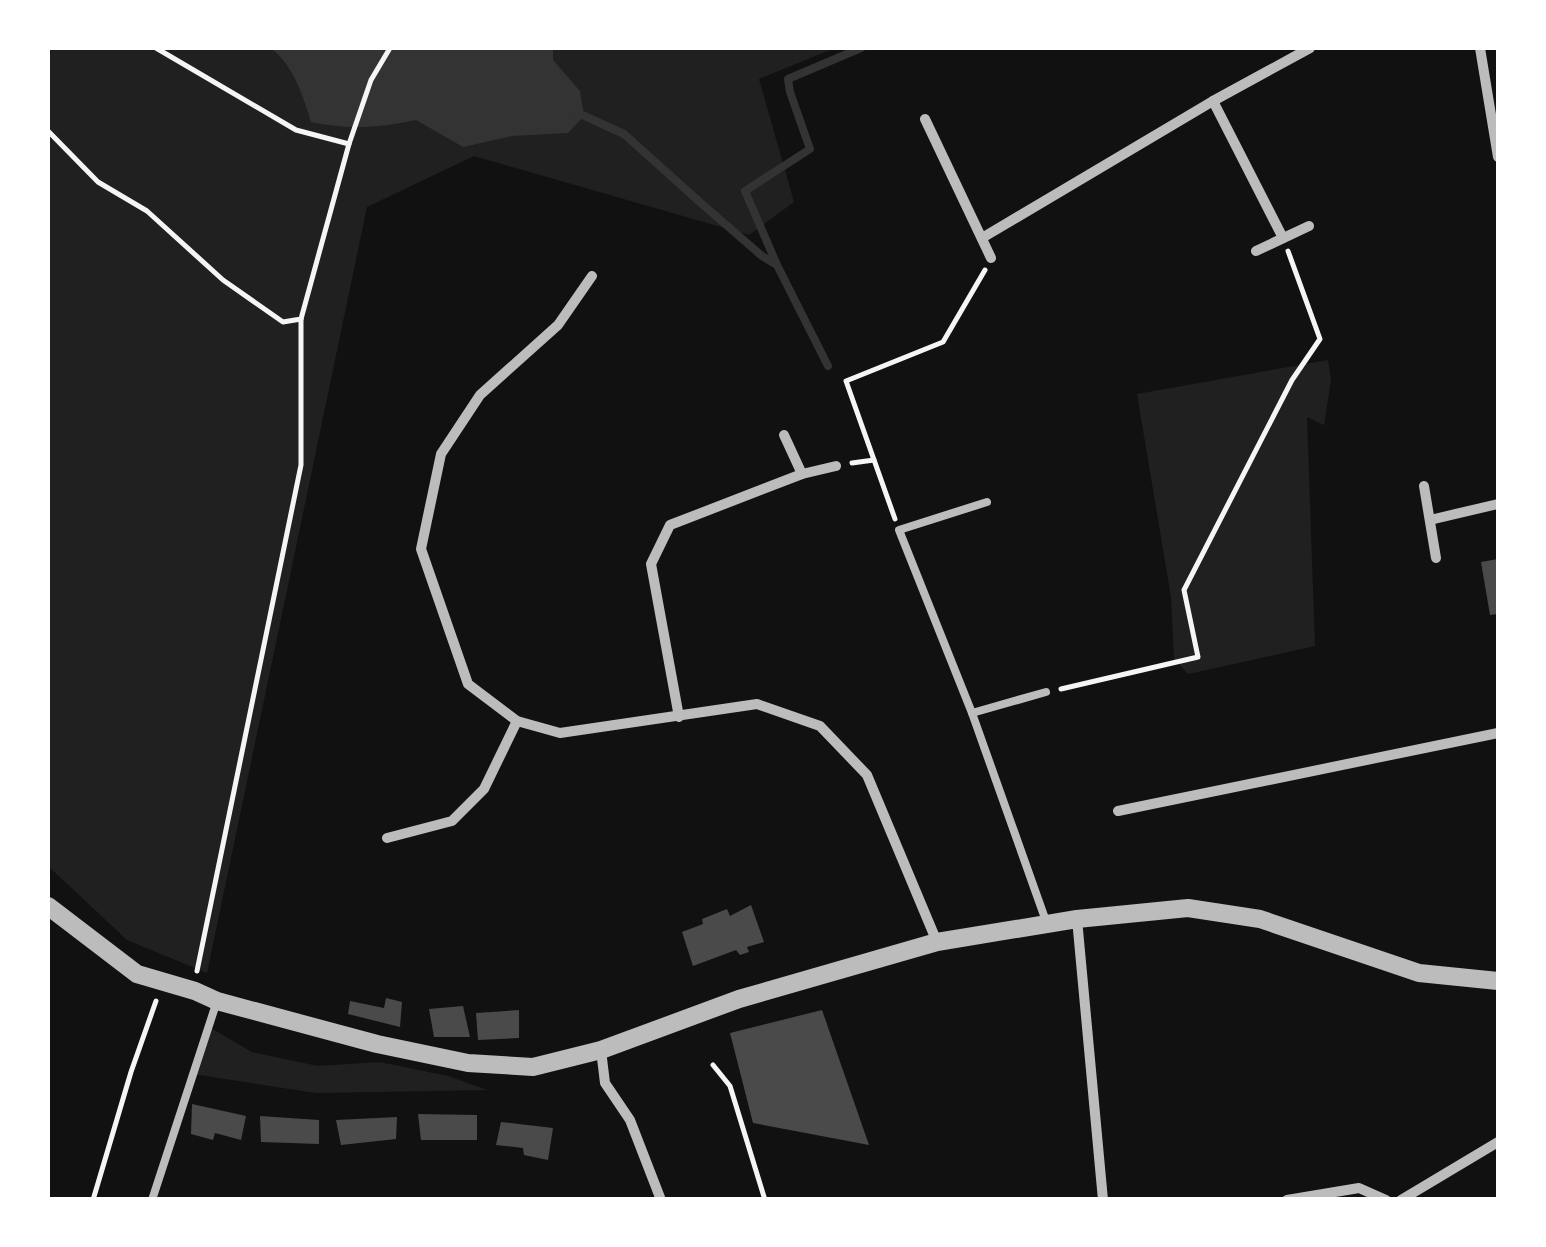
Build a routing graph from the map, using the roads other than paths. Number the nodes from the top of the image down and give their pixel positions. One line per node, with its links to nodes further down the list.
1 (1310, 48): 3 (street)
2 (1480, 48): 5 (street)
3 (1213, 101): 7 (street); 8 (street)
4 (925, 119): 7 (street)
5 (1498, 157)
6 (1309, 226): 8 (street)
7 (982, 238): 10 (street)
8 (1283, 238): 9 (street)
9 (1256, 252)
10 (992, 258)
11 (592, 276): 23 (street)
12 (784, 436): 14 (street)
13 (836, 466): 14 (street)
14 (802, 474): 22 (street)
15 (1424, 486): 18 (street)
16 (987, 502): 21 (lane)
17 (1498, 504): 18 (street)
18 (1430, 520): 19 (street)
19 (1436, 558)
20 (1046, 692): 21 (lane)
21 (972, 713): 29 (lane)
22 (679, 717): 23 (street); 30 (street)
23 (516, 722): 26 (street)
24 (1498, 733): 25 (street)
25 (1118, 810)
26 (387, 838)
27 (48, 906): 32 (street)
28 (1077, 920): 29 (street); 31 (street); 37 (street)
29 (1047, 924): 30 (street)
30 (937, 942): 33 (street)
31 (1498, 981)
32 (217, 1001): 33 (street); 35 (lane)
33 (600, 1050): 36 (street)
34 (1498, 1142): 40 (street)
35 (152, 1200)
36 (661, 1200)
37 (1104, 1200)
38 (1287, 1200): 39 (street)
39 (1386, 1200)
40 (1401, 1200)

